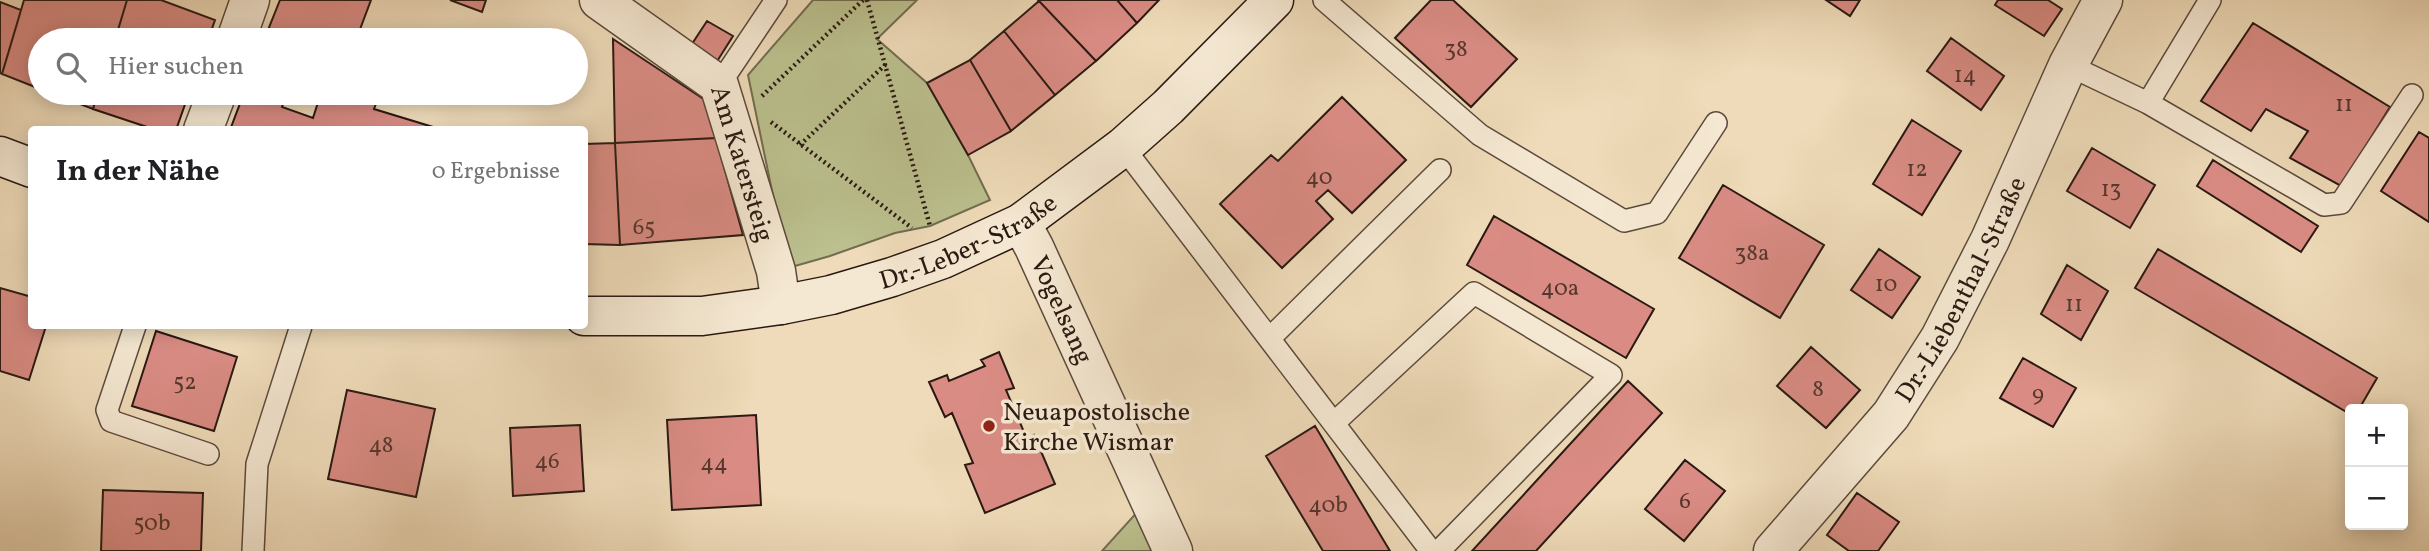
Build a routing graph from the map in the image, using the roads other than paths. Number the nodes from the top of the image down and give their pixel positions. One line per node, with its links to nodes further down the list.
1 (599, 0): 8 (street, Am Katersteig)
2 (775, 0): 8 (lane)
3 (1274, 0): 14 (street, Dr.-Leber-Straße)
4 (1324, 0): 12 (lane)
5 (2103, 0): 7 (street, Dr.-Liebenthal-Straße)
6 (2210, 0): 10 (lane)
7 (2068, 65): 10 (lane); 30 (street, Dr.-Liebenthal-Straße)
8 (719, 85): 19 (street, Am Katersteig)
9 (2412, 95): 10 (lane)
10 (2148, 103)
11 (213, 105): 13 (street)
12 (1716, 123)
13 (205, 126)
14 (1123, 147): 18 (street, Dr.-Leber-Straße); 23 (lane)
15 (0, 156): 16 (street)
16 (28, 166)
17 (1440, 170): 23 (lane)
18 (1021, 223): 19 (street, Dr.-Leber-Straße); 27 (street, Vogelsang)
19 (781, 305): 20 (street, Dr.-Leber-Straße)
20 (588, 316)
21 (134, 329): 25 (lane)
22 (300, 329): 26 (lane)
23 (1270, 338): 24 (lane)
24 (1334, 423): 28 (lane); 29 (lane)
25 (208, 454)
26 (253, 551)
27 (1173, 551)
28 (1431, 551)
29 (1439, 551)
30 (1773, 551)

